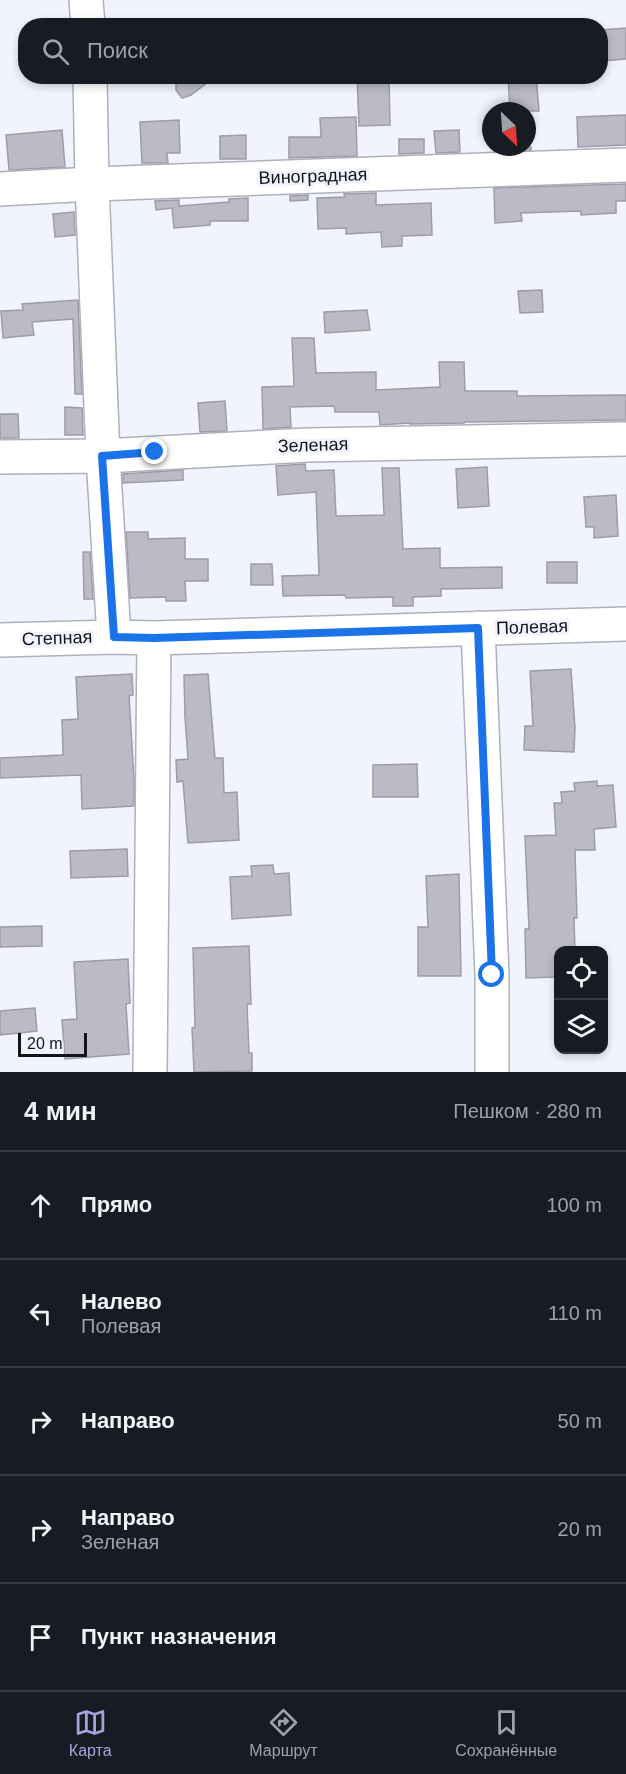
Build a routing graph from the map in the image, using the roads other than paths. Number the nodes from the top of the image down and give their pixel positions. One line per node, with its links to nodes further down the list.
1 (86, 0): 2 (street)
2 (87, 18)
3 (90, 84): 5 (street)
4 (626, 165): 5 (street, Виноградная)
5 (92, 184): 6 (street, Виноградная); 8 (street)
6 (0, 189)
7 (626, 439): 8 (street, Зеленая)
8 (102, 456): 9 (street, Зеленая); 12 (street)
9 (0, 458)
10 (626, 624): 11 (street, Полевая)
11 (478, 628): 13 (street, Полевая); 16 (street)
12 (114, 637): 13 (street, Полевая); 14 (street, Степная)
13 (154, 638): 15 (street)
14 (0, 640)
15 (150, 1072)
16 (492, 1072)

